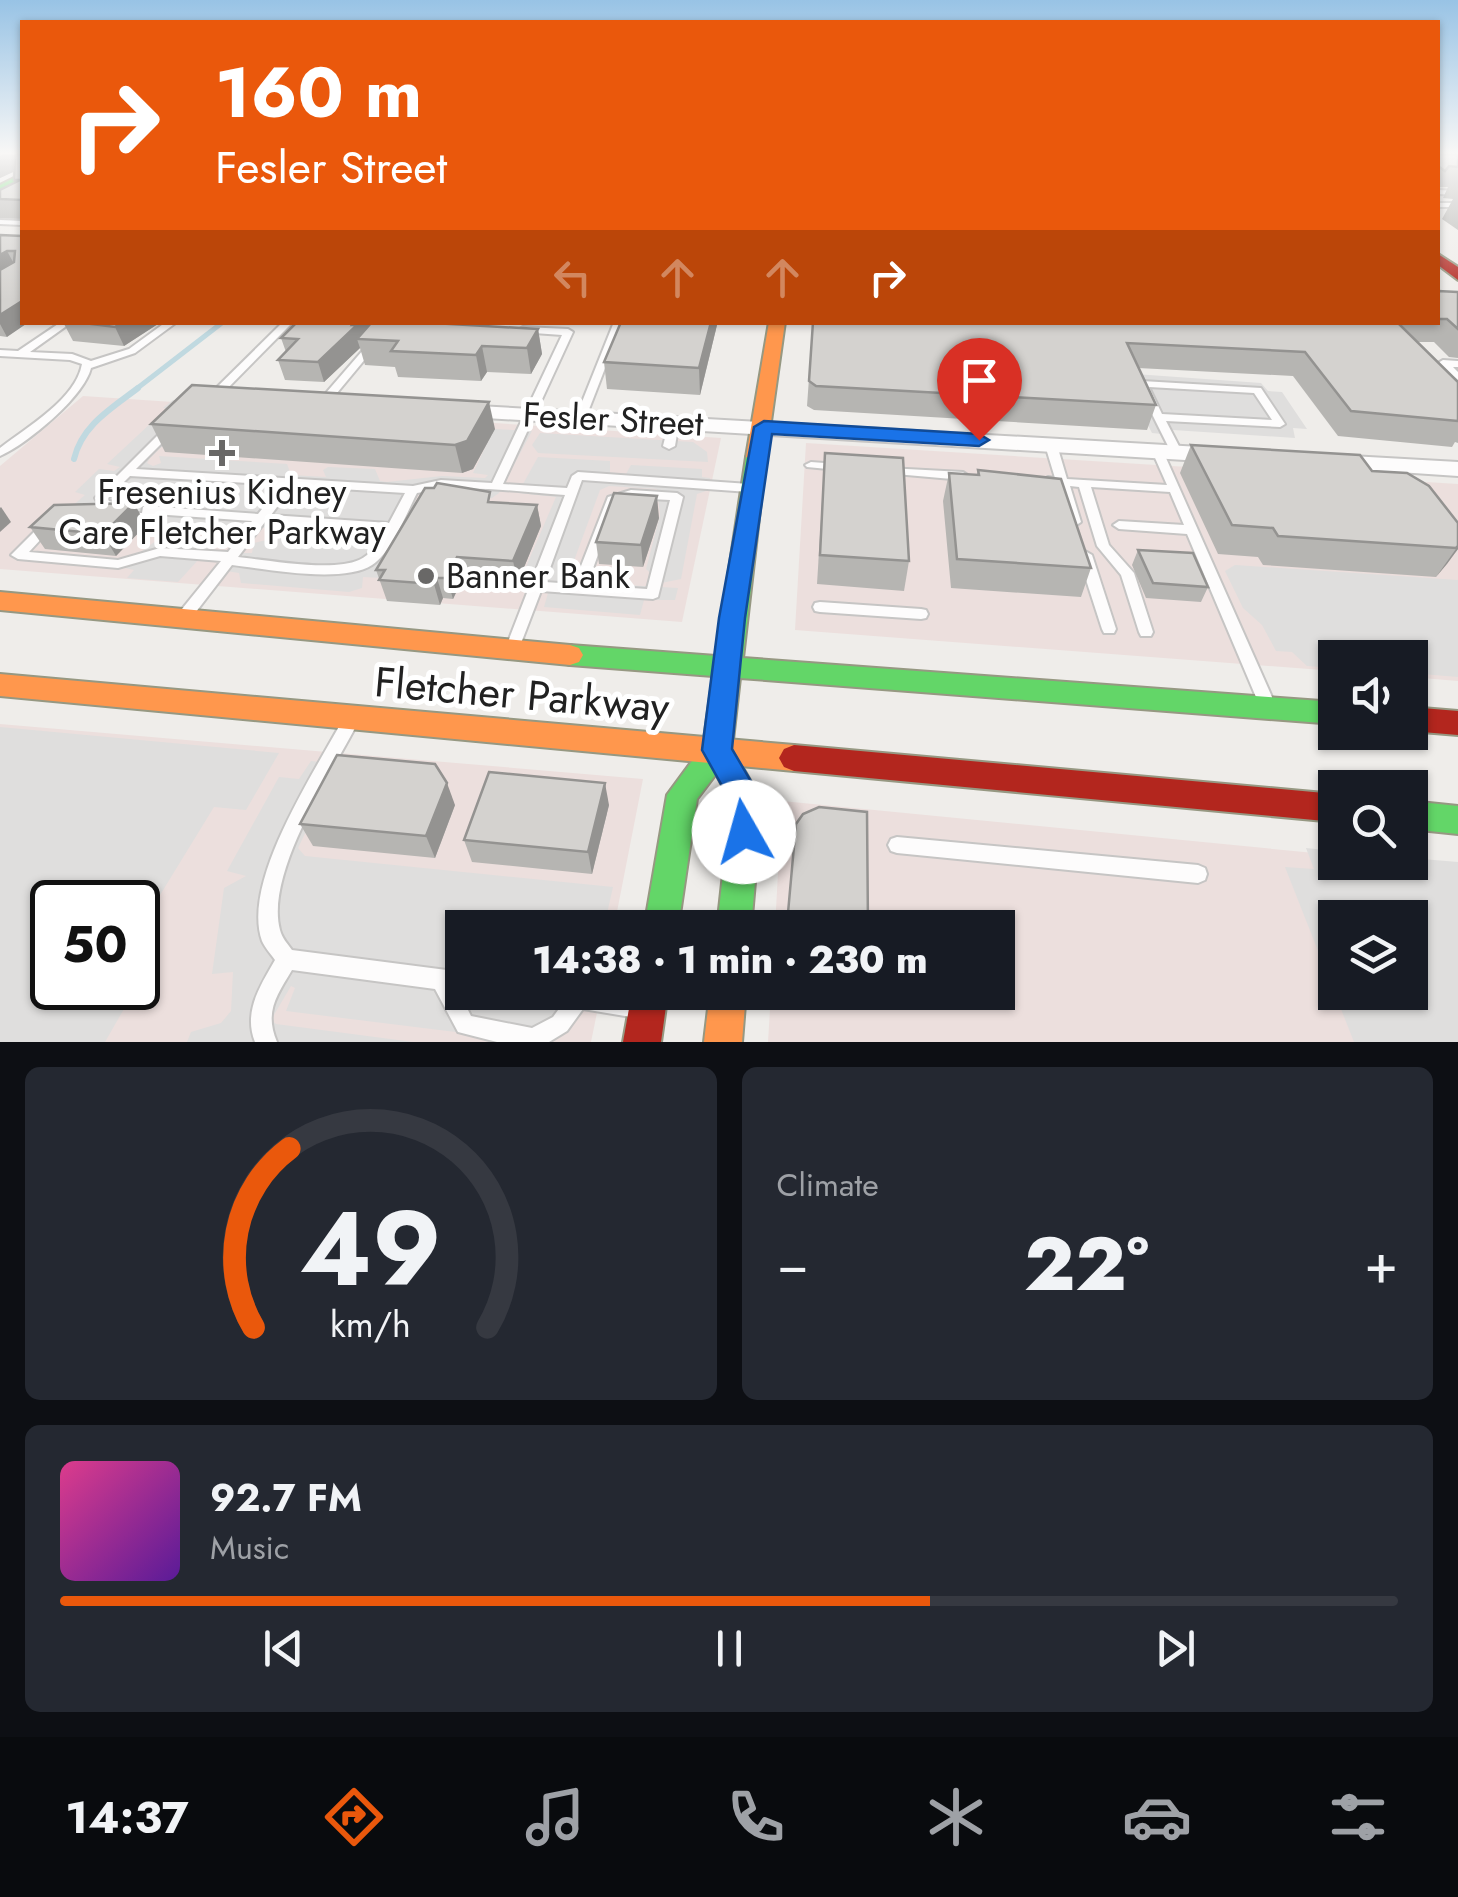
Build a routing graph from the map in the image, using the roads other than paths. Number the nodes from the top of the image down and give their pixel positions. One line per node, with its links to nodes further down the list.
1 (64, 325): 9 (lane)
2 (169, 325): 11 (lane)
3 (286, 325): 14 (lane)
4 (618, 325): 20 (lane)
5 (777, 325): 24 (main road)
6 (509, 329): 19 (lane)
7 (380, 336): 16 (lane)
8 (0, 353): 9 (lane)
9 (20, 354): 11 (lane)
10 (1458, 364): 12 (lane)
11 (88, 366): 28 (lane)
12 (1458, 378)
13 (187, 396): 14 (street)
14 (213, 397): 15 (street)
15 (250, 399)
16 (314, 402): 17 (street)
17 (361, 405)
18 (438, 409): 19 (street, Fesler Street)
19 (533, 414): 20 (street, Fesler Street); 41 (lane)
20 (581, 417): 23 (street, Fesler Street)
21 (1158, 417): 21 (lane); 27 (lane)
22 (178, 422): 35 (lane)
23 (674, 422): 24 (street, Fesler Street); 26 (lane)
24 (764, 427): 25 (street, Fesler Street); 42 (main road)
25 (1052, 445): 27 (street, Fesler Street); 39 (lane)
26 (668, 446)
27 (1167, 452): 29 (street, Fesler Street); 44 (lane)
28 (0, 453)
29 (1249, 456)
30 (1304, 460): 34 (street)
31 (811, 466): 32 (lane)
32 (851, 468)
33 (870, 469): 36 (lane)
34 (1458, 469)
35 (127, 472): 38 (lane); 46 (lane)
36 (986, 477)
37 (1025, 480): 39 (lane)
38 (290, 482): 43 (lane); 49 (lane)
39 (1063, 482): 40 (lane); 60 (lane)
40 (1084, 484): 44 (lane); 61 (lane)
41 (496, 486): 43 (lane); 45 (lane)
42 (754, 489): 45 (lane); 63 (main road)
43 (413, 490): 51 (lane)
44 (1175, 490): 52 (lane)
45 (572, 492): 54 (lane)
46 (151, 510): 48 (lane); 49 (lane)
47 (68, 515): 53 (lane)
48 (91, 515)
49 (262, 518): 51 (lane); 53 (lane)
50 (1119, 525): 52 (lane)
51 (391, 527): 53 (lane)
52 (1192, 530): 65 (lane)
53 (230, 559): 59 (lane)
54 (537, 586): 55 (lane); 62 (lane)
55 (579, 589): 55 (lane)
56 (0, 601): 59 (main road, Fletcher Parkway)
57 (820, 606): 58 (lane)
58 (921, 614)
59 (182, 619): 62 (main road, Fletcher Parkway)
60 (1109, 629)
61 (1146, 632)
62 (512, 650): 63 (main road, Fletcher Parkway)
63 (726, 666): 65 (main road, Fletcher Parkway); 70 (main road)
64 (0, 685): 67 (main road, Fletcher Parkway)
65 (1268, 708): 66 (main road, Fletcher Parkway)
66 (1318, 712)
67 (354, 715): 70 (main road, Fletcher Parkway); 78 (lane)
68 (1428, 720): 69 (main road)
69 (1458, 723)
70 (717, 750): 71 (main road, Fletcher Parkway); 76 (main road); 77 (main road)
71 (1318, 806)
72 (1428, 817): 73 (main road)
73 (1458, 820)
74 (897, 845): 75 (lane)
75 (1198, 874)
76 (663, 910)
77 (736, 910)
78 (286, 959): 79 (lane); 84 (lane)
79 (445, 979)
80 (461, 1010): 81 (lane)
81 (570, 1010)
82 (647, 1010): 85 (main road)
83 (726, 1010): 86 (main road)
84 (266, 1042)
85 (642, 1042)
86 (723, 1042)

